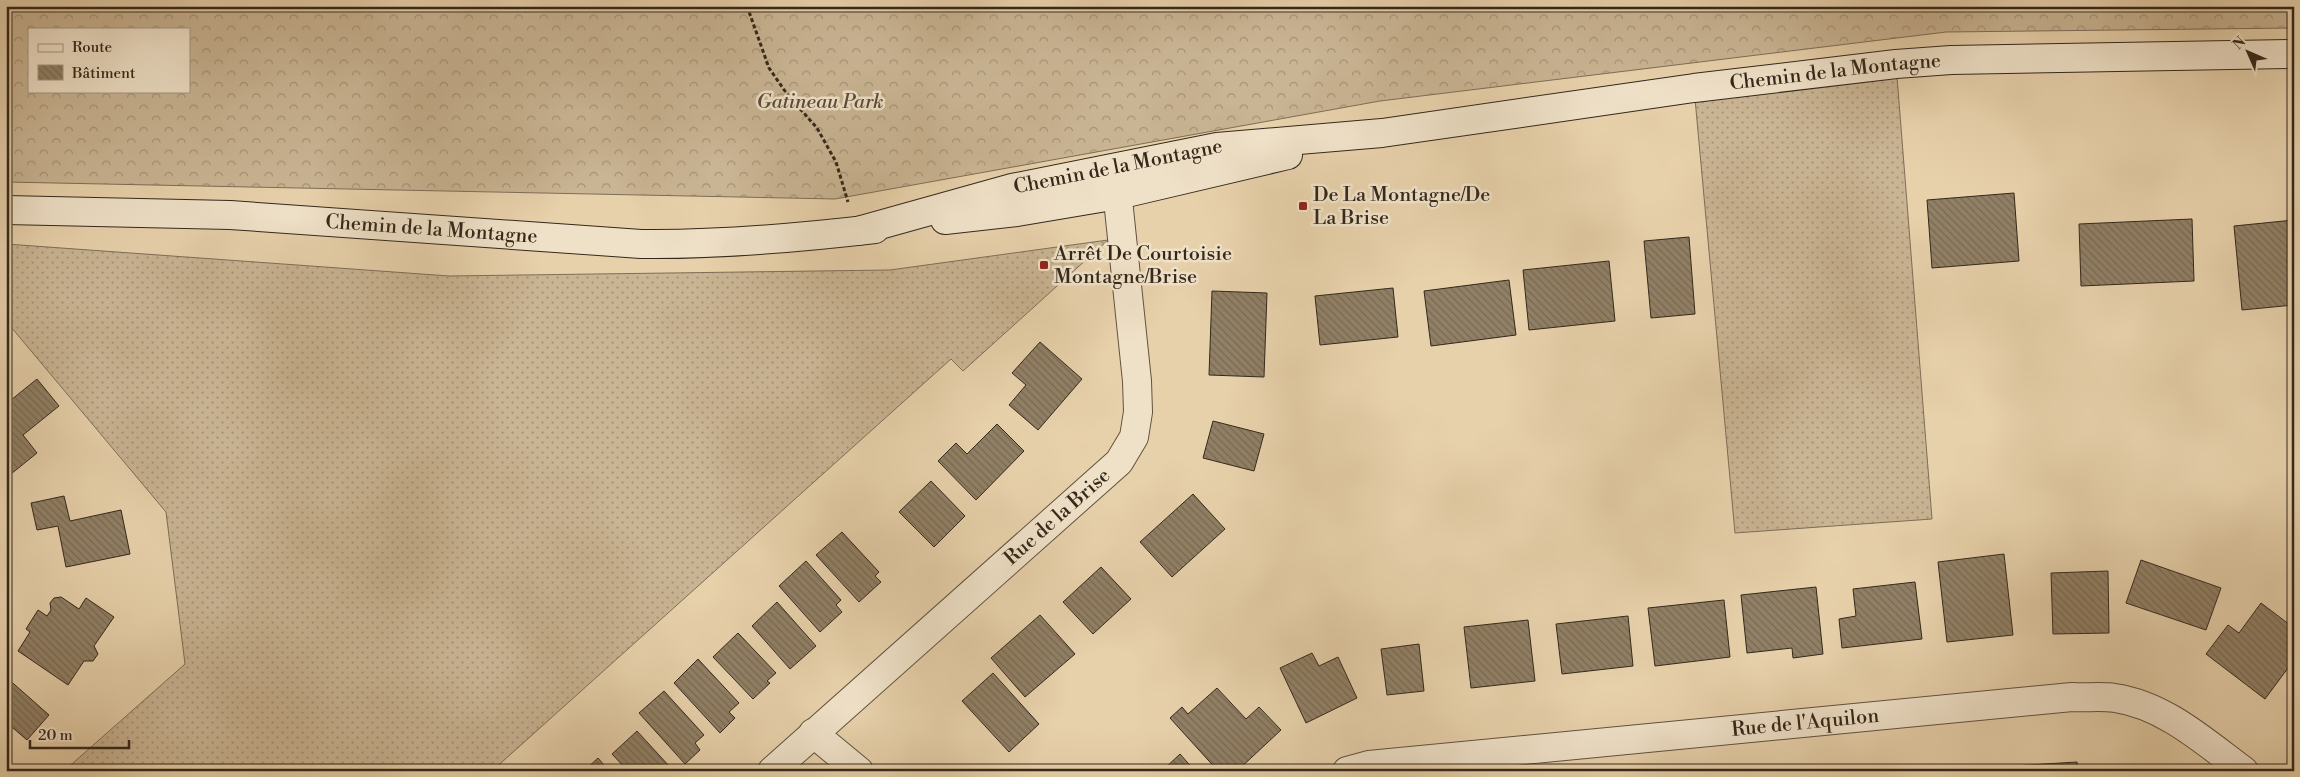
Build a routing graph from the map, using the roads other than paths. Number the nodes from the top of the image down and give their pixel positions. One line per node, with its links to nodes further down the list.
1 (2294, 54): 2 (street, Chemin de la Montagne)
2 (1382, 133): 3 (street, Chemin de la Montagne); 4 (street, Chemin de la Montagne)
3 (1114, 168): 4 (street, Rue de la Brise); 6 (street, Chemin de la Montagne)
4 (1118, 194): 6 (street, Chemin de la Montagne); 7 (street, Rue de la Brise)
5 (6, 210): 6 (street, Chemin de la Montagne)
6 (858, 231)
7 (813, 733): 8 (street, Rue de la Brise); 9 (street)
8 (772, 771)
9 (859, 771)
10 (1347, 771): 11 (street, Rue de l'Aquilon)
11 (2244, 771)

